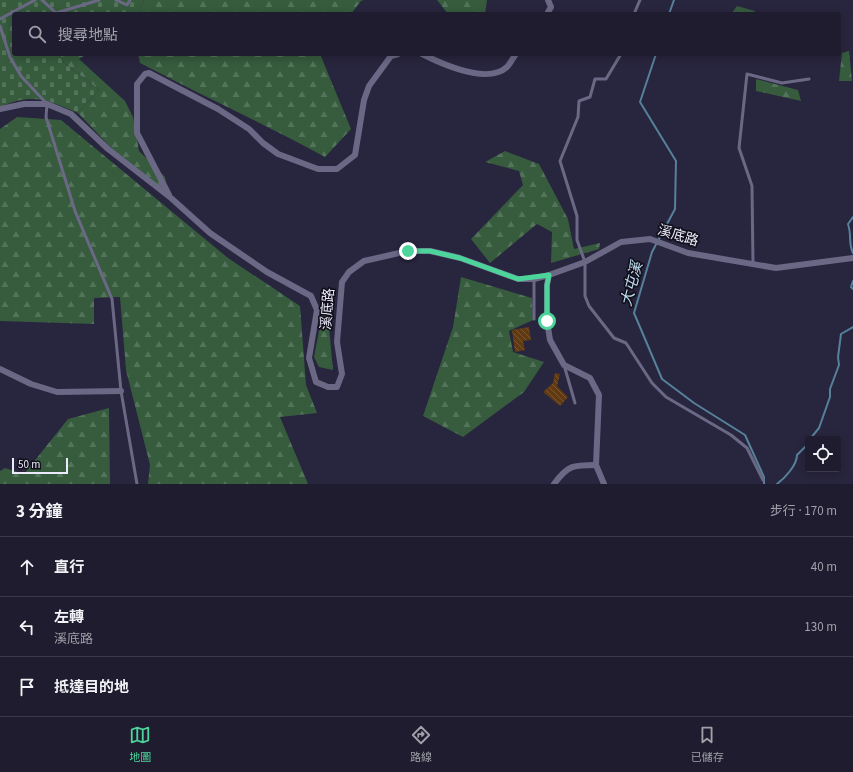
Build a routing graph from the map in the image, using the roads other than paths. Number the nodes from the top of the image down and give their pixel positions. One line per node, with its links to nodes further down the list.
1 (35, 0): 8 (lane)
2 (42, 0): 9 (lane)
3 (99, 0): 10 (lane)
4 (116, 0): 5 (lane)
5 (130, 0)
6 (548, 0): 11 (street)
7 (640, 0): 12 (lane)
8 (14, 12)
9 (55, 12)
10 (59, 12)
11 (548, 12)
12 (635, 12)
13 (12, 13): 14 (lane)
14 (0, 20)
15 (0, 26): 21 (lane)
16 (391, 56): 23 (street)
17 (427, 56): 18 (street)
18 (515, 56)
19 (620, 56): 25 (lane)
20 (809, 79): 26 (lane)
21 (47, 104): 22 (street, 溪底路); 23 (street, 溪底路); 32 (lane)
22 (0, 109)
23 (171, 198): 28 (street, 溪底路)
24 (852, 258): 26 (street, 溪底路)
25 (585, 262): 26 (street, 溪底路); 27 (street, 溪底路); 35 (lane)
26 (753, 264)
27 (549, 275): 28 (street, 溪底路); 30 (street)
28 (534, 279): 29 (lane)
29 (534, 319)
30 (564, 365): 33 (lane); 34 (street)
31 (0, 369): 32 (street)
32 (121, 391): 36 (lane)
33 (575, 403)
34 (596, 465): 37 (street); 38 (street)
35 (763, 480)
36 (138, 484)
37 (554, 484)
38 (604, 484)

